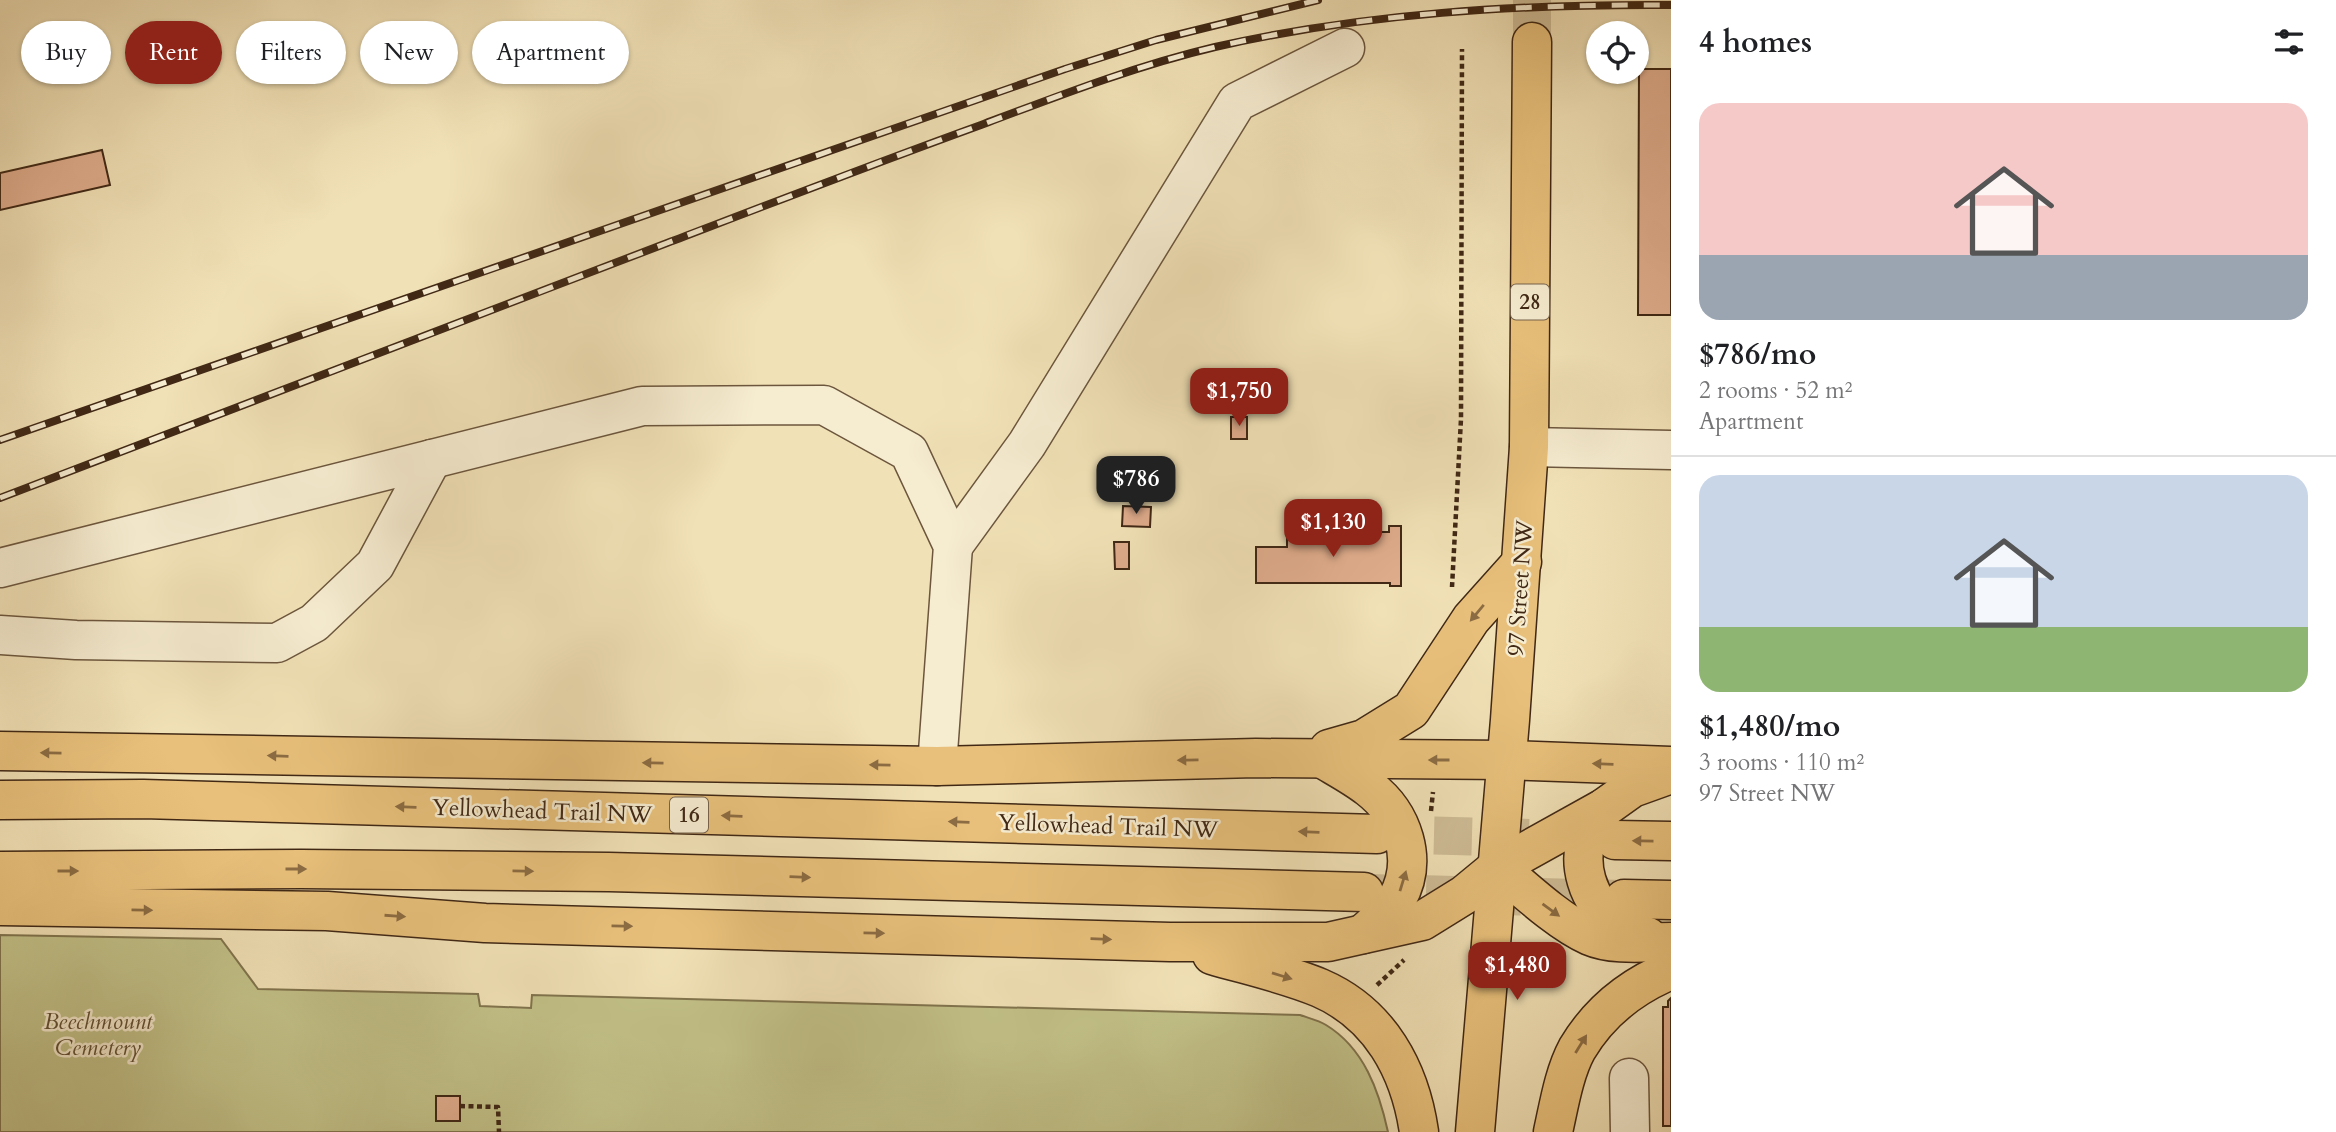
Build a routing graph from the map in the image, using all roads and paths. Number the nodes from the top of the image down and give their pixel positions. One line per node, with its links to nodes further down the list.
1 (1532, 42): 4 (main road, 97 Street NW / 28)
2 (1345, 48): 7 (street)
3 (1462, 49): 10 (path)
4 (1529, 447): 5 (street); 8 (main road, 97 Street NW / 28)
5 (1671, 450)
6 (432, 459): 7 (street); 9 (street); 11 (street)
7 (953, 546): 16 (street)
8 (1522, 562): 13 (main road, one-way to 13); 15 (main road, 97 Street NW)
9 (0, 568)
10 (1450, 598)
11 (0, 635)
12 (0, 751): 16 (main road, one-way to 12)
13 (1256, 758): 14 (main road); 16 (main road, one-way to 16)
14 (1322, 758): 15 (main road, one-way to 14); 29 (main road, one-way to 14)
15 (1507, 760): 17 (main road, one-way to 15); 23 (main road, 97 Street NW)
16 (937, 766)
17 (1671, 766)
18 (1671, 774): 20 (main road)
19 (0, 800): 21 (main road, Yellowhead Trail NW / 16, one-way to 19)
20 (1609, 824): 22 (main road, one-way to 20); 23 (main road); 31 (main road)
21 (1377, 834)
22 (1671, 841)
23 (1498, 867): 29 (main road); 31 (main road, one-way to 31); 39 (main road, 97 Street NW)
24 (0, 871): 25 (main road, one-way to 25)
25 (1364, 892)
26 (1624, 899): 27 (main road)
27 (1671, 900)
28 (0, 906): 30 (main road, one-way to 30)
29 (1363, 934): 30 (main road)
30 (1170, 942): 38 (main road, one-way to 38)
31 (1667, 951): 35 (main road, one-way to 31)
32 (1410, 954): 33 (path)
33 (1373, 988)
34 (1629, 1078): 42 (street)
35 (1565, 1081): 40 (main road); 41 (main road)
36 (460, 1106): 37 (path)
37 (499, 1132)
38 (1419, 1132)
39 (1475, 1132)
40 (1553, 1132)
41 (1576, 1132)
42 (1630, 1132)

